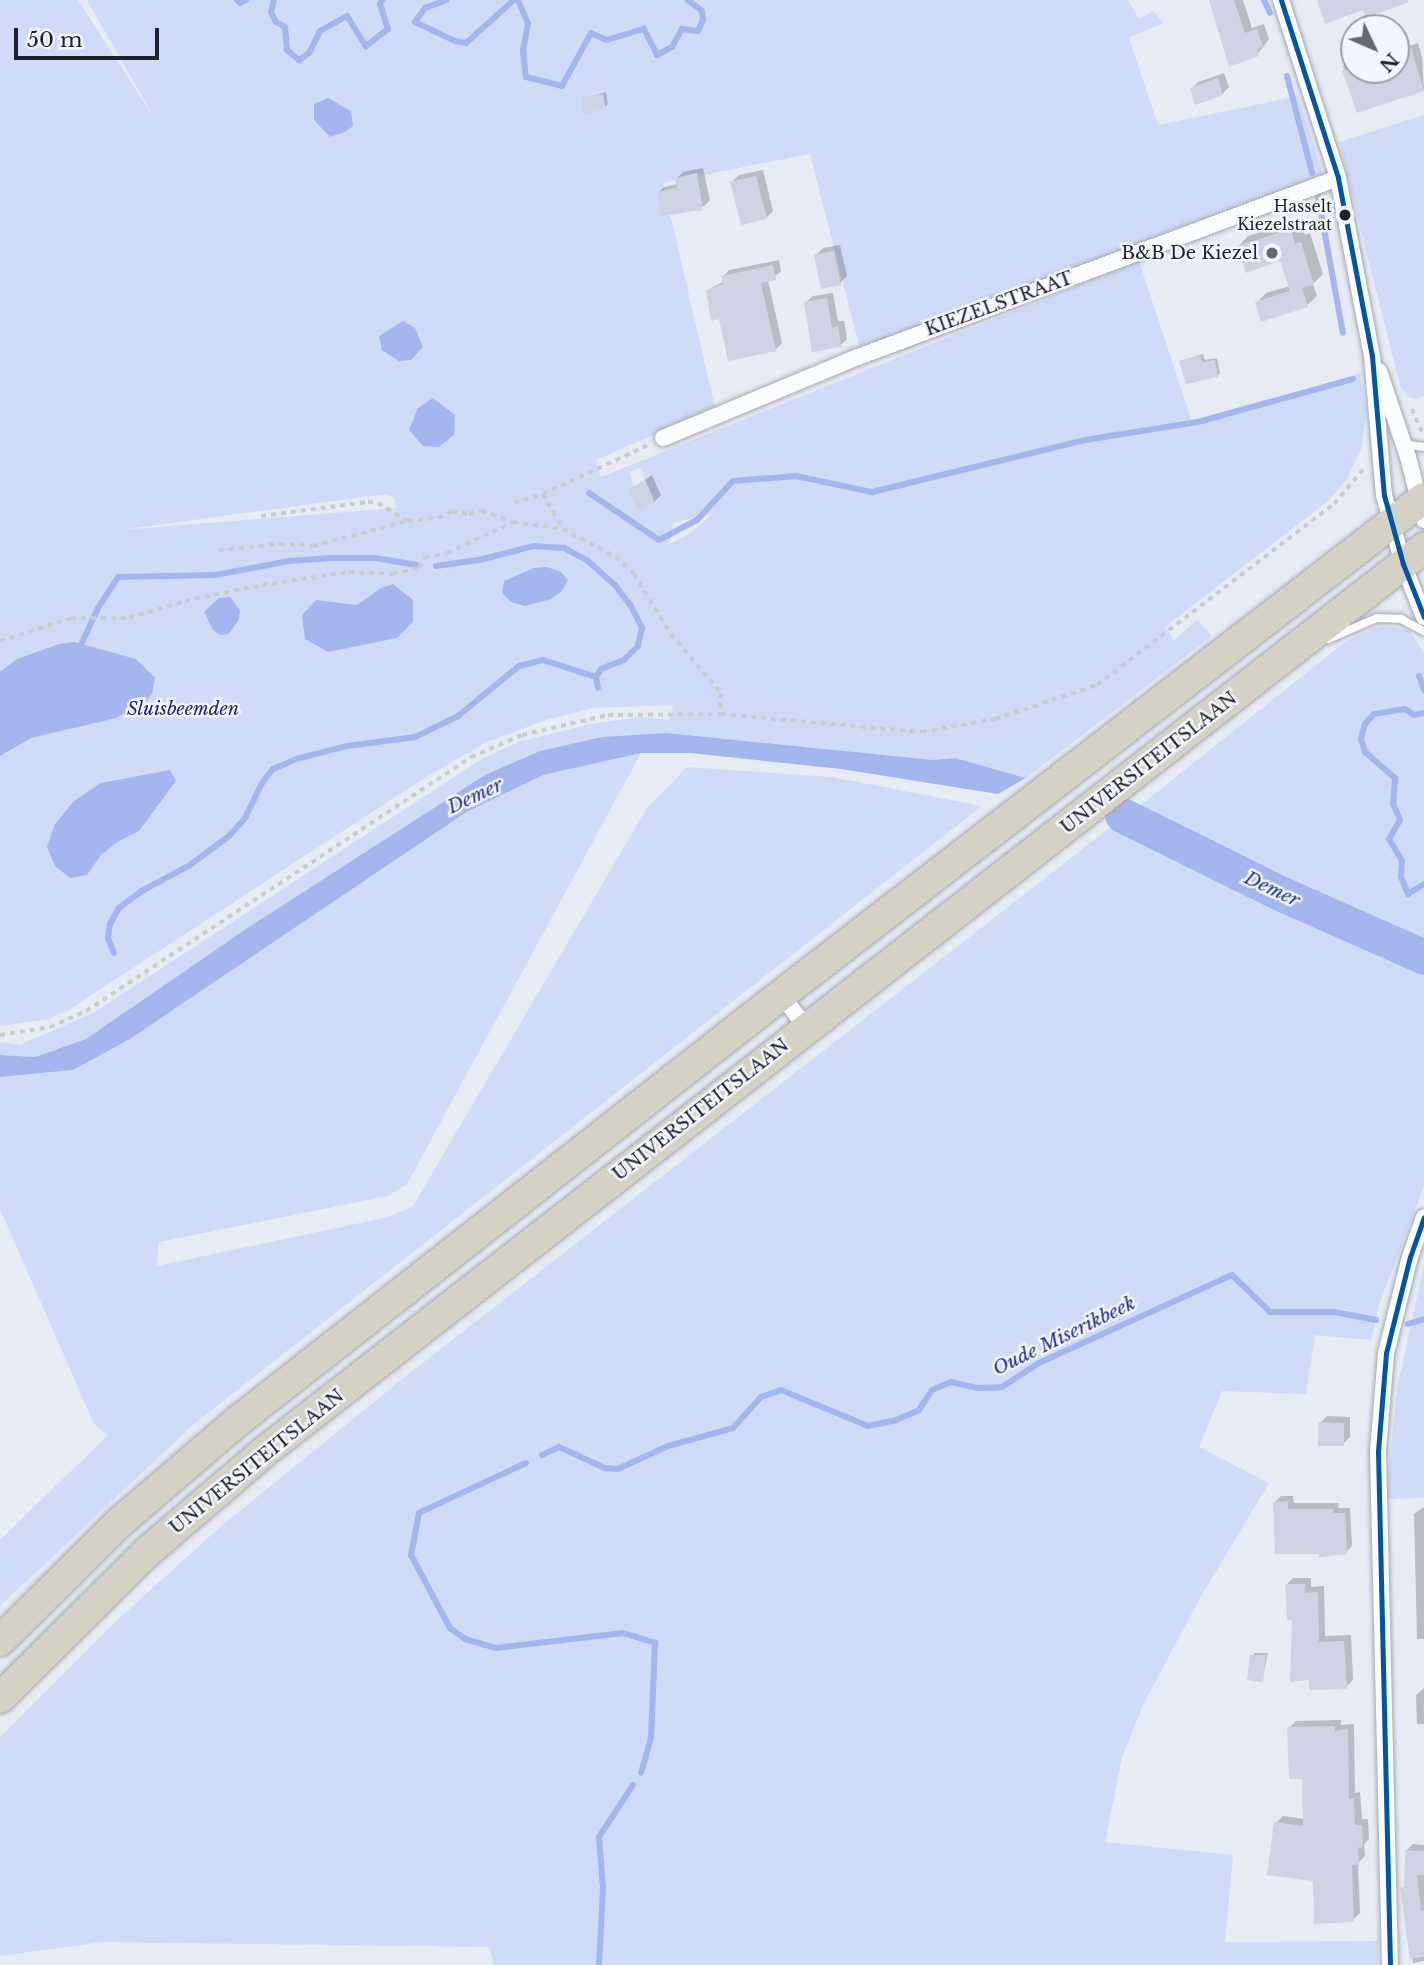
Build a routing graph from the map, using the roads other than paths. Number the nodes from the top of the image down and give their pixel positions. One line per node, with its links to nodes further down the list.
1 (1281, 0): 2 (street)
2 (1338, 178): 3 (street); 4 (street, KIEZELSTRAAT)
3 (1373, 356): 5 (street); 8 (street)
4 (663, 438)
5 (1403, 443): 6 (lane); 7 (street)
6 (1424, 447)
7 (1422, 507): 8 (highway)
8 (1390, 523): 9 (street); 15 (highway)
9 (1413, 556): 10 (street); 14 (highway, UNIVERSITEITSLAAN)
10 (1424, 617)
11 (1424, 631): 12 (lane)
12 (1324, 641)
13 (1312, 648): 14 (lane)
14 (1275, 666): 16 (highway, UNIVERSITEITSLAAN)
15 (780, 995): 16 (street); 18 (highway)
16 (807, 1028): 19 (highway, UNIVERSITEITSLAAN)
17 (1424, 1217): 20 (street)
18 (0, 1641)
19 (0, 1698)
20 (1390, 1965)

